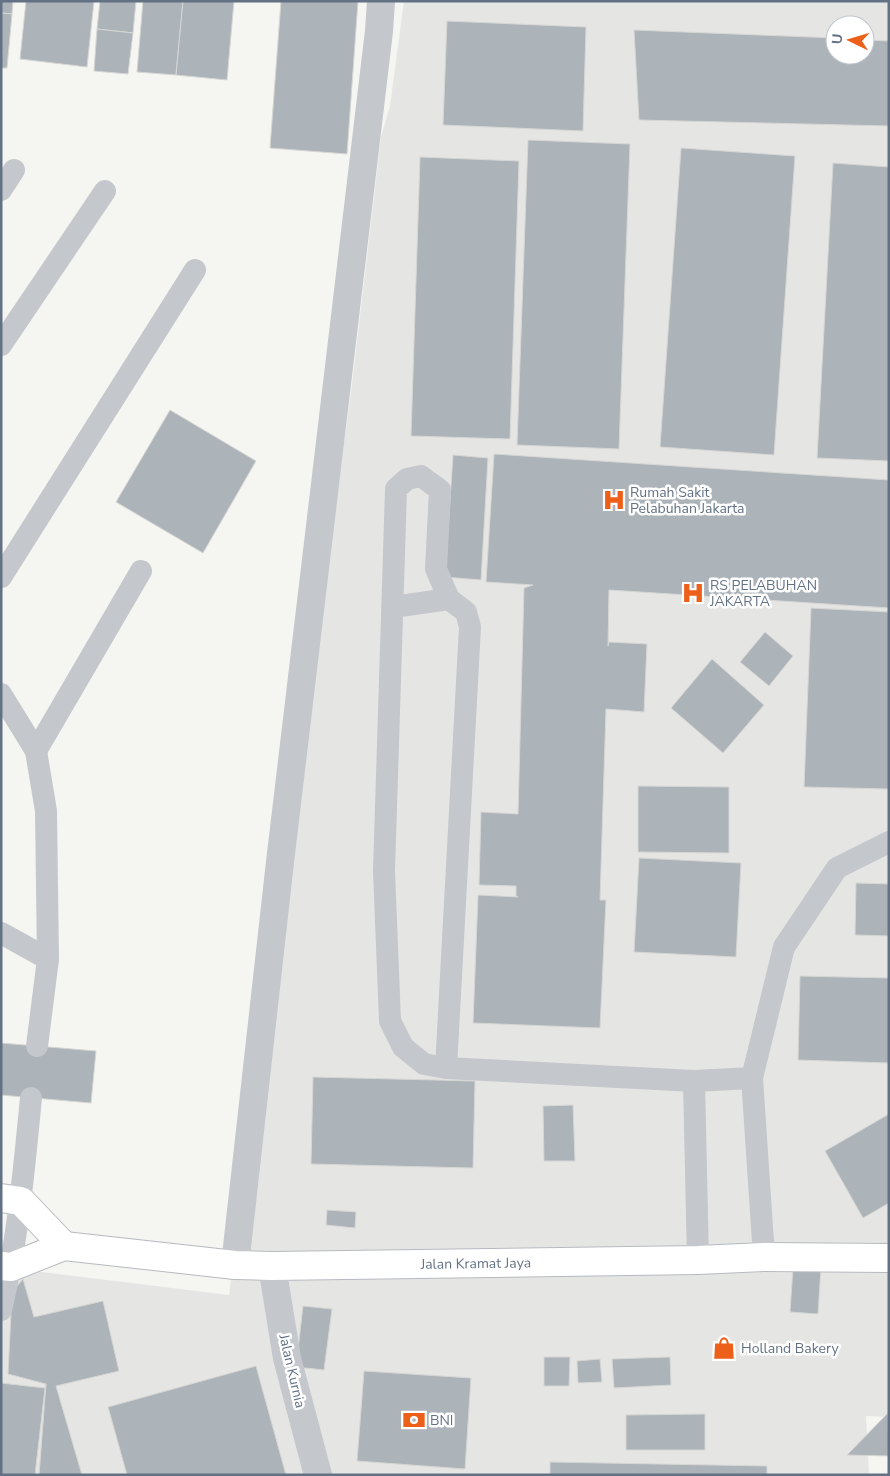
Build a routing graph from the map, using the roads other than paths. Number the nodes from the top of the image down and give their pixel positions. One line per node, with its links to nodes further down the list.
1 (381, 1): 26 (street)
2 (14, 170): 3 (lane)
3 (1, 190)
4 (105, 191): 6 (lane)
5 (195, 270): 8 (lane)
6 (1, 345)
7 (141, 571): 12 (lane)
8 (1, 577)
9 (449, 599): 10 (lane); 10 (lane); 17 (lane)
10 (393, 607): 17 (lane)
11 (1, 694): 12 (lane)
12 (36, 751): 15 (lane)
13 (889, 842): 18 (lane)
14 (1, 933): 15 (lane)
15 (48, 959): 16 (lane)
16 (37, 1046)
17 (446, 1068): 19 (lane)
18 (752, 1078): 19 (lane); 23 (lane)
19 (694, 1081): 25 (lane)
20 (31, 1098): 21 (lane)
21 (11, 1200): 22 (street); 28 (lane)
22 (64, 1246): 26 (street, Jalan Kramat Jaya); 28 (street, Jalan Kramat Jaya)
23 (764, 1258): 24 (street, Jalan Kramat Jaya); 25 (street, Jalan Kramat Jaya)
24 (889, 1258)
25 (698, 1260): 27 (street, Jalan Kramat Jaya)
26 (235, 1265): 27 (street, Jalan Kramat Jaya)
27 (272, 1266): 30 (street, Jalan Kurnia)
28 (6, 1267): 29 (lane)
29 (1, 1310)
30 (318, 1475)

